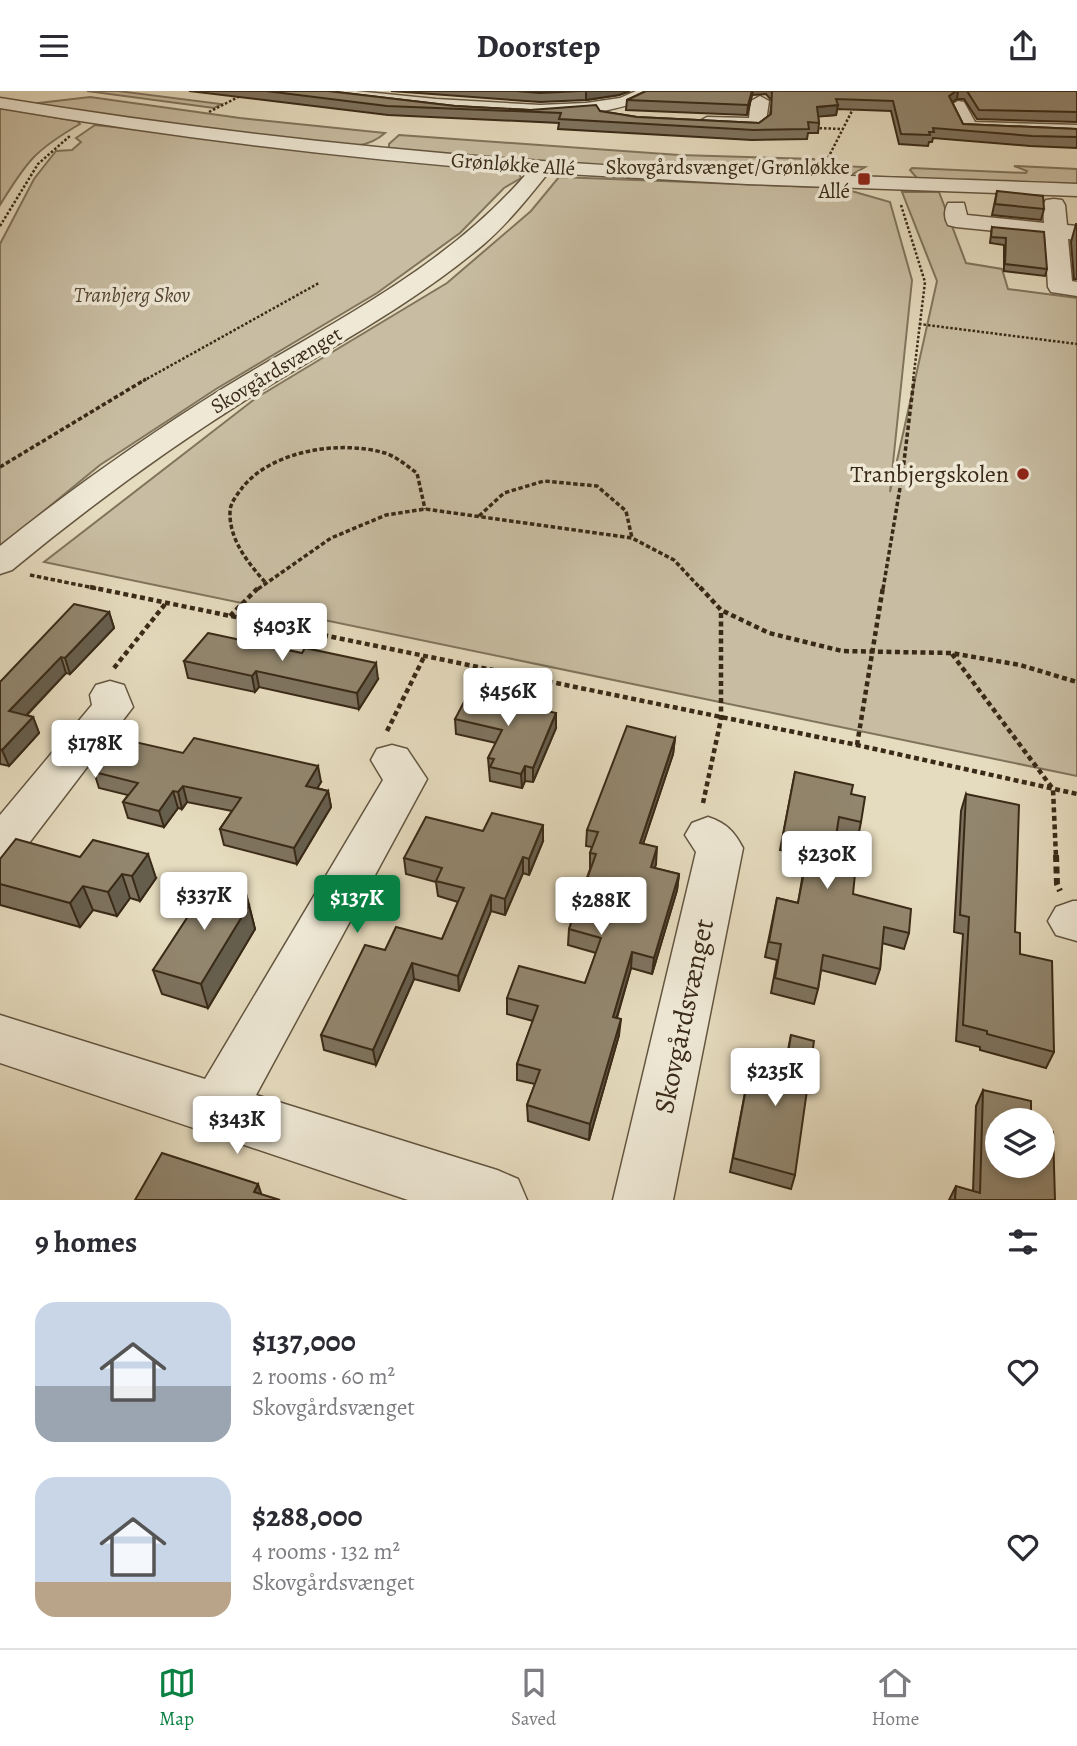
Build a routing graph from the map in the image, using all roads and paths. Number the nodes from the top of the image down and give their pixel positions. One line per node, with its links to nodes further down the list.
1 (250, 91): 10 (path)
2 (313, 91): 4 (street)
3 (650, 91): 9 (street)
4 (427, 97): 9 (street)
5 (760, 101): 14 (street)
6 (857, 101): 15 (path)
7 (0, 103): 12 (street, Grønløkke Allé)
8 (958, 106): 16 (street)
9 (598, 109): 11 (street)
10 (222, 114)
11 (637, 119)
12 (104, 120): 18 (street, Grønløkke Allé); 25 (path)
13 (691, 121): 14 (street)
14 (758, 124): 15 (path)
15 (844, 129): 19 (path)
16 (1077, 131)
17 (394, 132): 18 (street)
18 (369, 152): 20 (street, Grønløkke Allé)
19 (828, 157)
20 (543, 167): 21 (street, Grønløkke Allé); 35 (street, Skovgårdsvænget)
21 (1053, 189): 22 (street, Grønløkke Allé); 26 (street)
22 (1077, 190)
23 (900, 200): 29 (path)
24 (956, 208): 26 (street)
25 (0, 226)
26 (1067, 232): 28 (street)
27 (318, 283): 31 (path)
28 (1077, 289)
29 (919, 324): 30 (path); 40 (path)
30 (1077, 344)
31 (0, 467)
32 (425, 509): 33 (path); 36 (path); 36 (path)
33 (479, 517): 34 (path); 34 (path)
34 (632, 538): 38 (path)
35 (13, 569): 37 (path)
36 (265, 582): 39 (path)
37 (166, 603): 39 (path); 44 (path)
38 (721, 610): 40 (path); 45 (path)
39 (230, 616): 42 (path)
40 (873, 653): 41 (path); 46 (path)
41 (951, 653): 43 (path); 48 (path)
42 (424, 657): 45 (path); 47 (path)
43 (1077, 682)
44 (110, 695): 51 (street)
45 (721, 719): 46 (path); 50 (path)
46 (857, 745): 48 (path)
47 (392, 760): 54 (street)
48 (1053, 789): 49 (path); 52 (path)
49 (1077, 794)
50 (708, 835): 56 (street, Skovgårdsvænget)
51 (0, 847)
52 (1075, 921)
53 (0, 1039): 54 (street)
54 (218, 1109): 55 (street)
55 (497, 1200)
56 (643, 1200)

